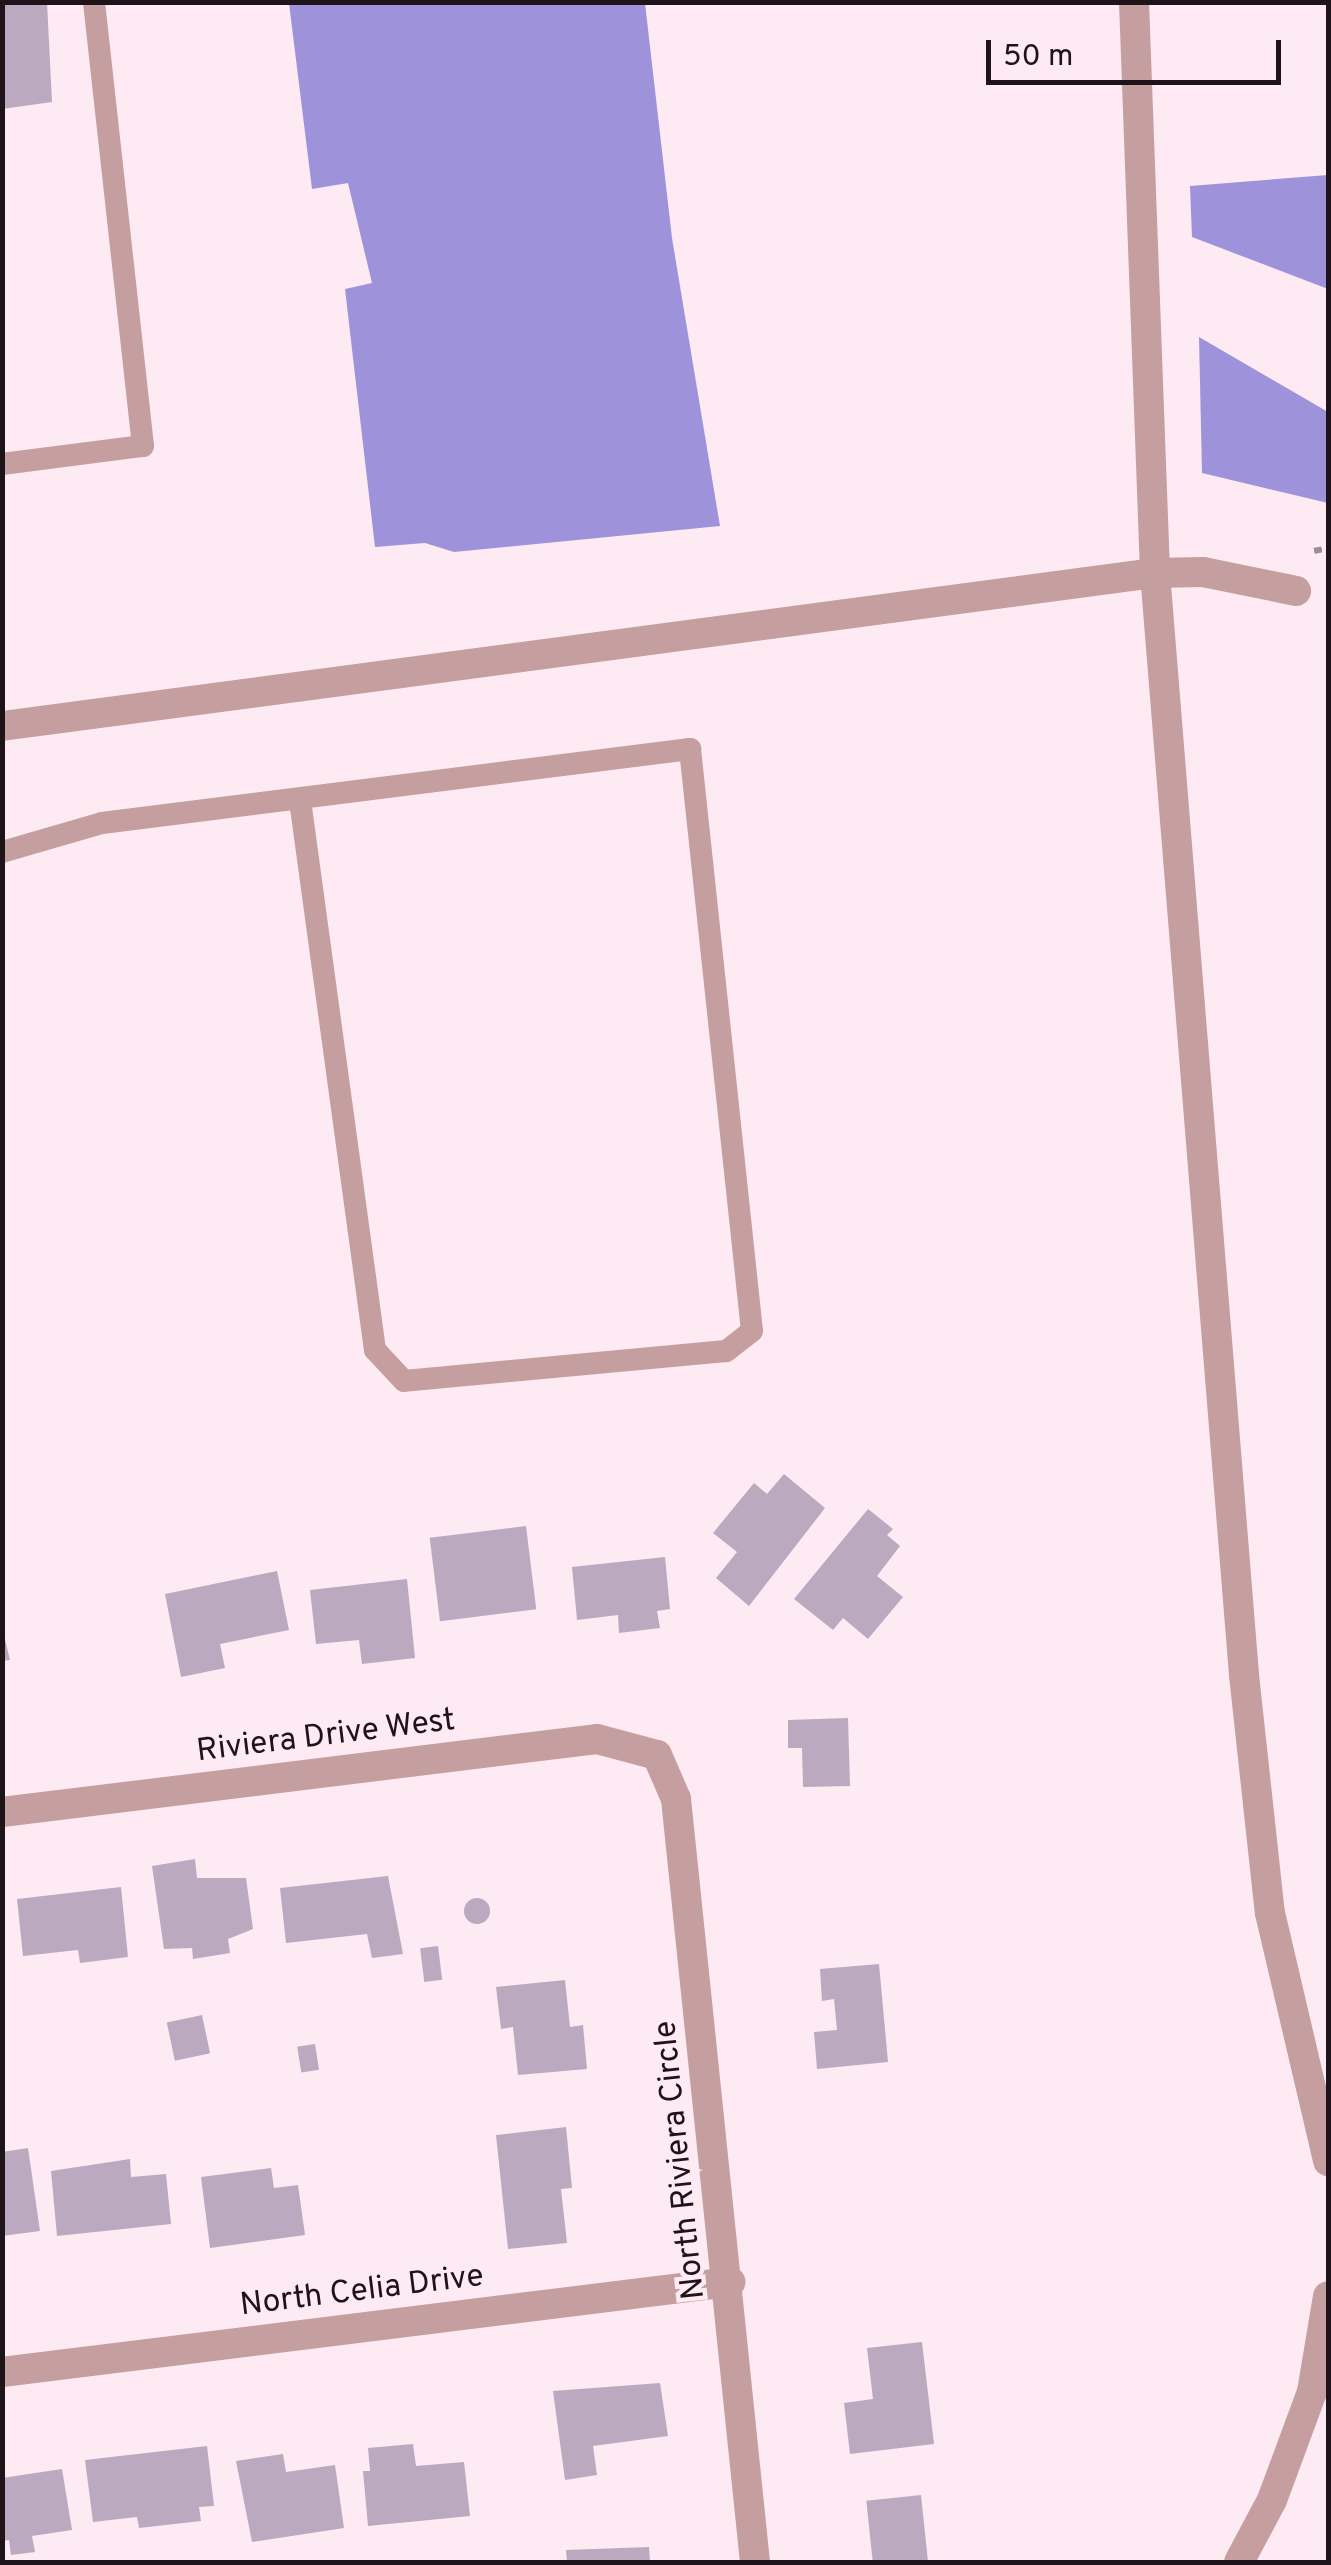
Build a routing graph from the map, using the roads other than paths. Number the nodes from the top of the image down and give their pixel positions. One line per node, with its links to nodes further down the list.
1 (94, 2): 3 (lane)
2 (1134, 2): 4 (street)
3 (2, 464)
4 (1154, 573): 5 (street); 6 (street); 11 (street)
5 (1296, 591)
6 (2, 726)
7 (300, 800): 7 (lane); 8 (lane)
8 (2, 852)
9 (658, 1755): 10 (street, Riviera Drive West); 12 (street, North Riviera Circle)
10 (2, 1812)
11 (1328, 2161)
12 (730, 2282): 14 (street, North Celia Drive); 15 (street, North Riviera Circle)
13 (1328, 2296): 16 (street)
14 (2, 2372)
15 (756, 2562)
16 (1238, 2562)

